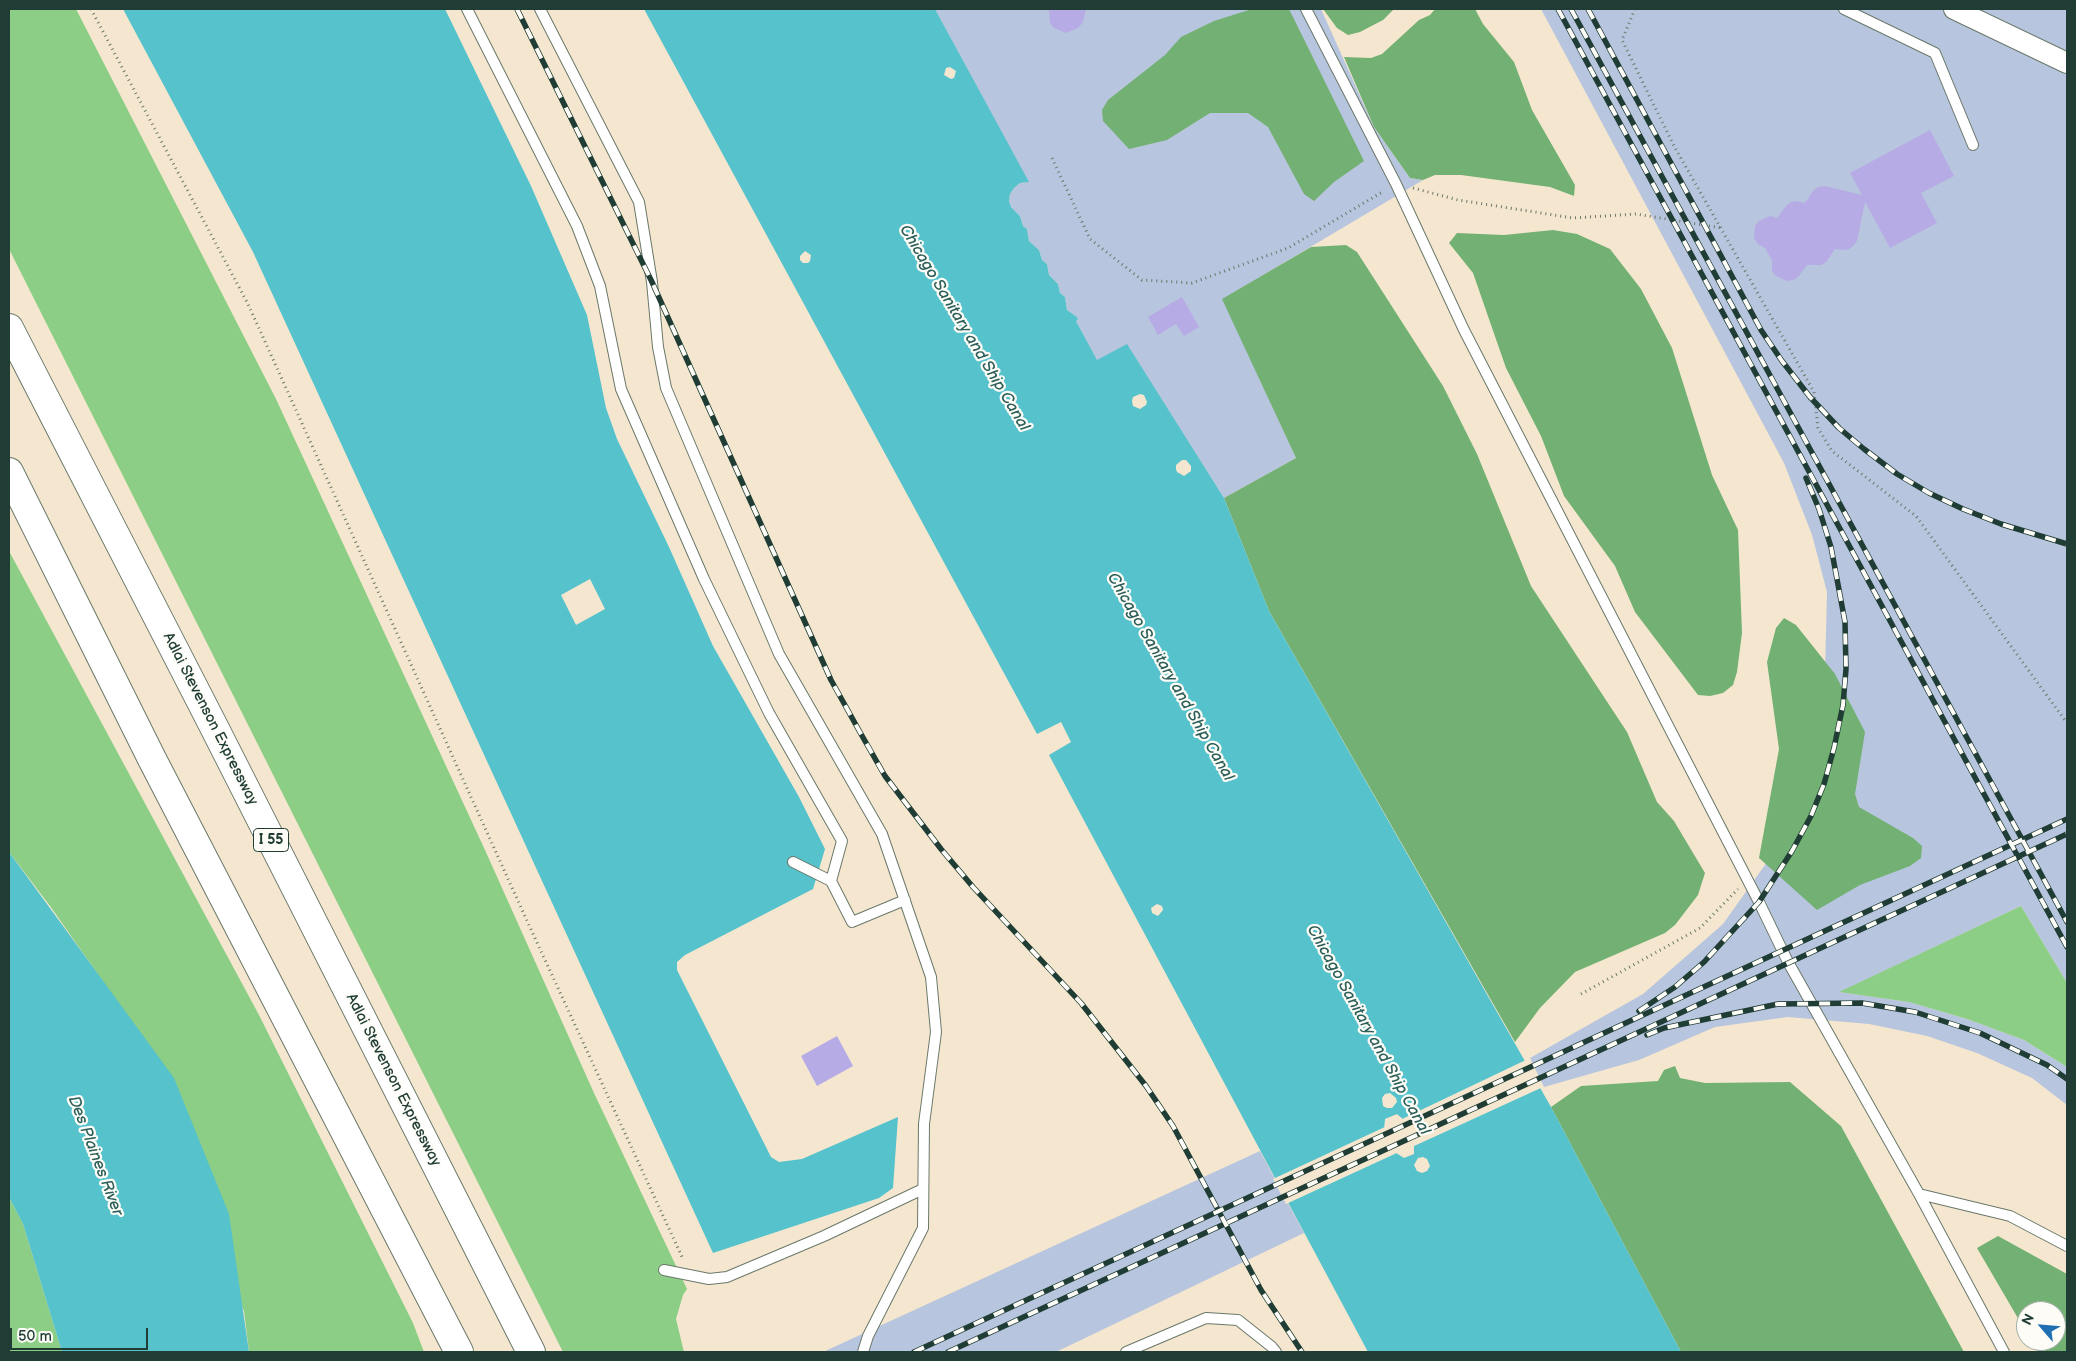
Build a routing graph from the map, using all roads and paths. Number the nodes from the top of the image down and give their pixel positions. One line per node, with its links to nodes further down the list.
1 (90, 9): 25 (path)
2 (466, 9): 18 (lane)
3 (540, 9): 19 (lane)
4 (1306, 9): 11 (lane)
5 (1635, 9): 12 (path)
6 (1844, 9): 9 (lane)
7 (1954, 9): 8 (street)
8 (2067, 63)
9 (1973, 145)
10 (1052, 158): 11 (path)
11 (1396, 184): 12 (path); 17 (lane)
12 (1722, 228): 15 (path)
13 (9, 328): 27 (highway, Adlai Stevenson Expressway / I 55)
14 (9, 472): 26 (highway)
15 (2067, 723)
16 (793, 862): 18 (lane)
17 (1747, 879): 20 (path); 22 (lane)
18 (831, 881): 19 (lane)
19 (905, 900): 21 (lane)
20 (1582, 994)
21 (924, 1189): 25 (lane); 28 (lane)
22 (1919, 1194): 23 (lane); 31 (lane)
23 (2067, 1246)
24 (664, 1270): 25 (lane)
25 (690, 1276)
26 (458, 1352)
27 (530, 1352)
28 (863, 1352)
29 (1126, 1352): 30 (lane)
30 (1276, 1352)
31 (2004, 1352)

